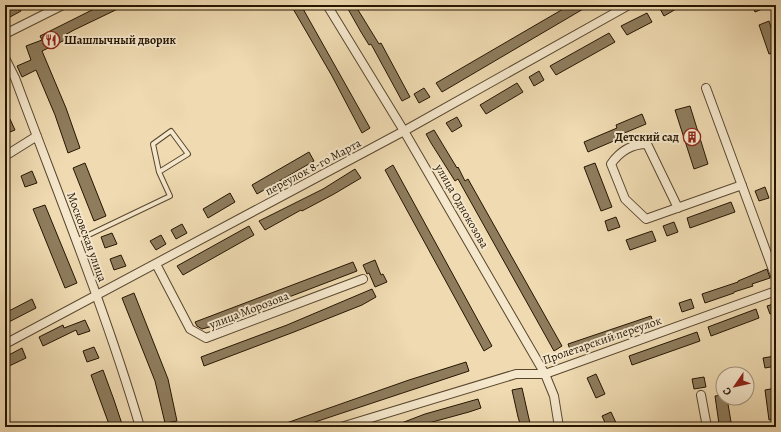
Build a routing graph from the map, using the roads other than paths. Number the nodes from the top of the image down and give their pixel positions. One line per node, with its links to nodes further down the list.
1 (63, 5): 4 (street)
2 (327, 5): 7 (street, улица Однокозова)
3 (629, 5): 7 (street, переулок 8-го Марта)
4 (5, 34)
5 (5, 58): 8 (street, Московская улица)
6 (706, 88): 11 (street)
7 (404, 131): 14 (street, переулок 8-го Марта); 20 (street, улица Однокозова)
8 (37, 136): 9 (street); 13 (street, Московская улица)
9 (5, 156)
10 (159, 172): 10 (lane); 13 (lane)
11 (742, 185): 12 (street); 15 (street)
12 (678, 208): 12 (street)
13 (76, 242): 18 (street, Московская улица)
14 (156, 264): 16 (street, улица Морозова); 18 (street, переулок 8-го Марта)
15 (776, 278)
16 (364, 280)
17 (776, 291): 20 (street, Пролетарский переулок)
18 (96, 296): 19 (street, переулок 8-го Марта); 22 (street, Московская улица)
19 (5, 344)
20 (545, 374): 23 (street, Пролетарский переулок); 24 (street, улица Однокозова)
21 (701, 395): 25 (street)
22 (140, 427)
23 (341, 427)
24 (559, 427)
25 (707, 427)

